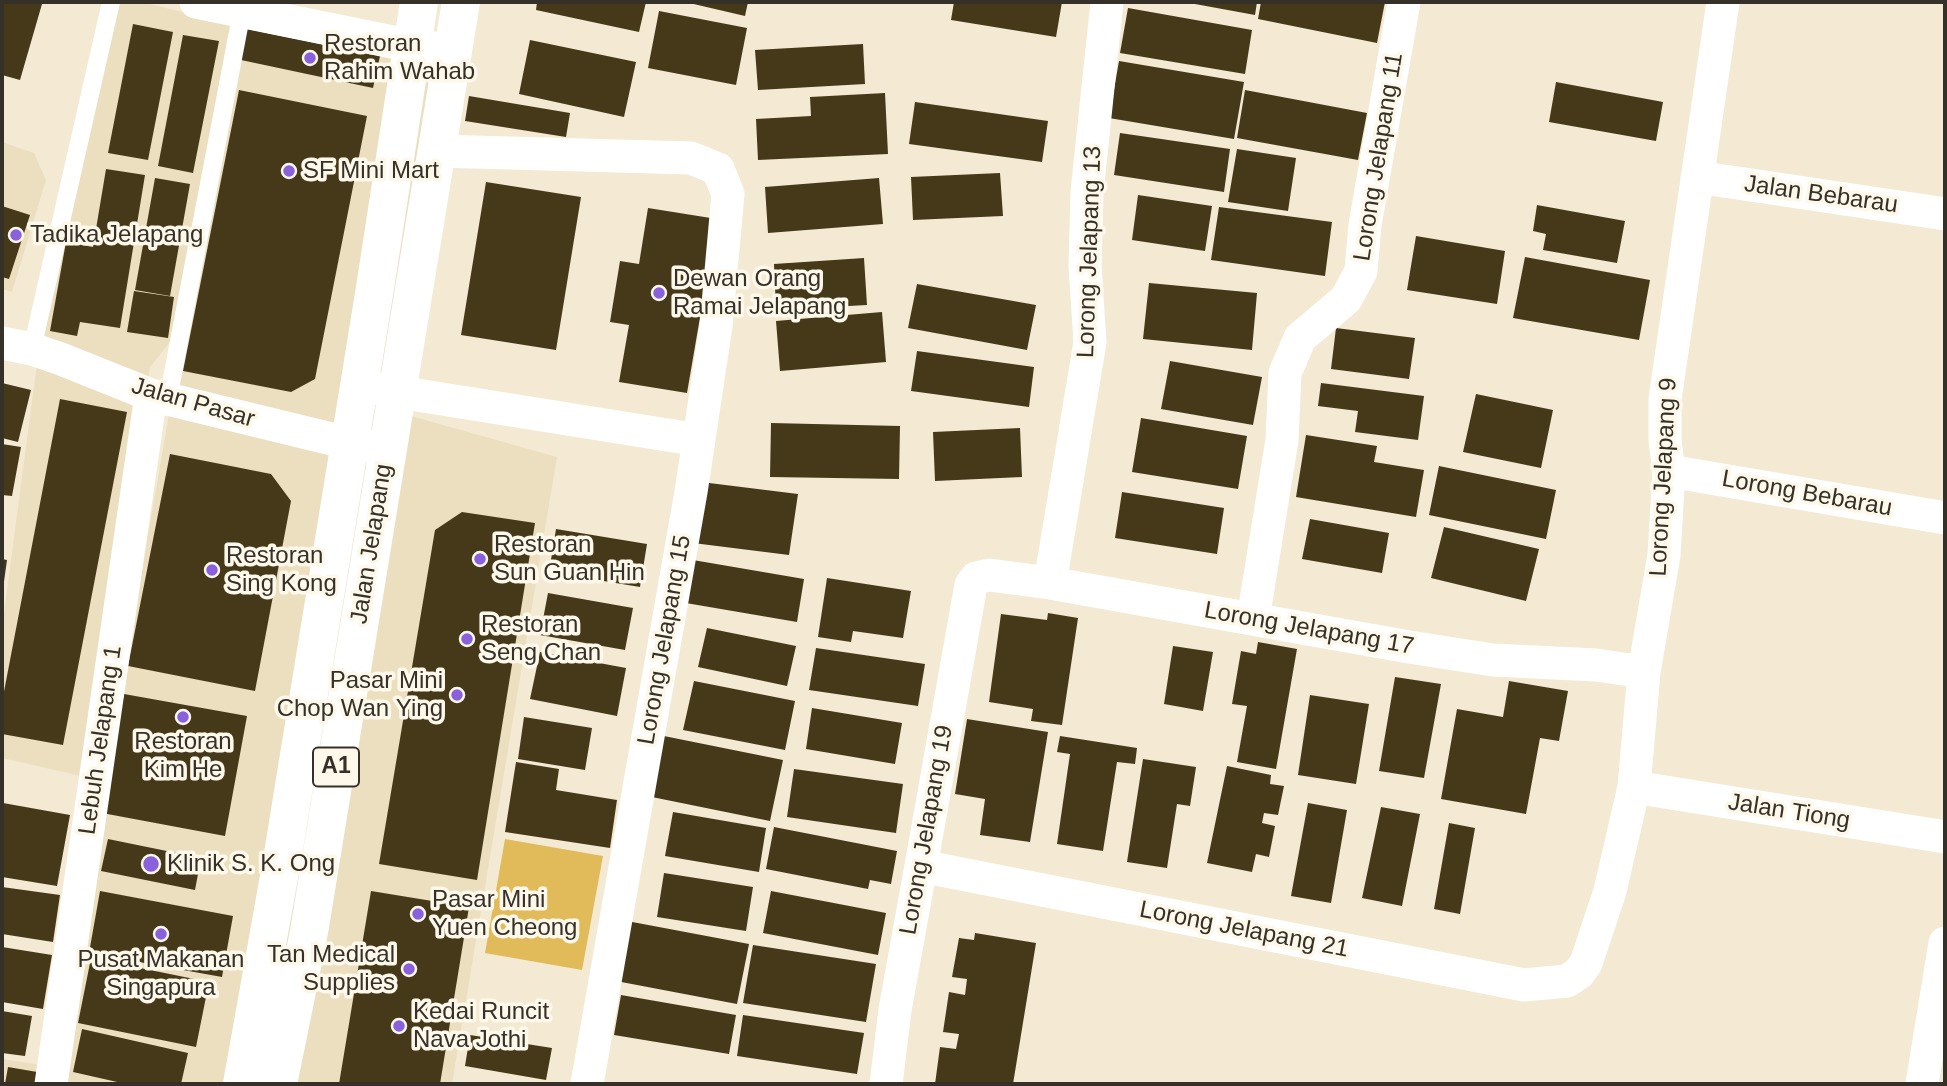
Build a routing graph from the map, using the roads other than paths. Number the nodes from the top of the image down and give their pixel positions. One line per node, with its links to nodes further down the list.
1 (111, 2): 14 (lane)
2 (196, 2): 8 (street)
3 (419, 2): 9 (main road, Jalan Jelapang / A1)
4 (461, 2): 10 (main road, Jalan Jelapang / A1)
5 (1107, 2): 24 (street, Lorong Jelapang 13)
6 (1404, 2): 25 (street, Lorong Jelapang 11)
7 (1723, 2): 12 (street, Lorong Jelapang 9)
8 (242, 11): 9 (street); 17 (lane)
9 (412, 46): 10 (street); 15 (main road, Jalan Jelapang / A1)
10 (453, 50): 11 (main road, Jalan Jelapang / A1)
11 (437, 151): 16 (main road, Jalan Jelapang / A1); 18 (street, Lorong Jelapang 15)
12 (1697, 177): 13 (street, Jalan Bebarau); 21 (street, Lorong Jelapang 9)
13 (1945, 214)
14 (17, 346): 17 (street, Jalan Pasar)
15 (358, 385): 16 (street); 19 (main road, Jalan Jelapang / A1)
16 (398, 393): 18 (street); 20 (main road, Jalan Jelapang / A1)
17 (159, 397): 19 (street, Jalan Pasar); 32 (street, Lebuh Jelapang 1)
18 (699, 440): 35 (street, Lorong Jelapang 15)
19 (348, 443): 20 (street, Jalan Pasar); 33 (main road, Jalan Jelapang / A1)
20 (388, 449): 34 (main road, Jalan Jelapang / A1)
21 (1669, 471): 22 (street, Lorong Bebarau); 26 (street, Lorong Jelapang 9)
22 (1945, 518)
23 (976, 578): 24 (street, Lorong Jelapang 17); 29 (street, Lorong Jelapang 19)
24 (1051, 583): 25 (street, Lorong Jelapang 17)
25 (1253, 619): 26 (street, Lorong Jelapang 17)
26 (1644, 671): 27 (street, Lorong Jelapang 9)
27 (1634, 787): 28 (street, Jalan Tiong); 31 (street, Lorong Jelapang 9)
28 (1945, 837)
29 (921, 866): 31 (street, Lorong Jelapang 21); 36 (street, Lorong Jelapang 19)
30 (1945, 943): 37 (street)
31 (1567, 981)
32 (51, 1084)
33 (242, 1084)
34 (278, 1084)
35 (587, 1084)
36 (886, 1084)
37 (1922, 1084)

